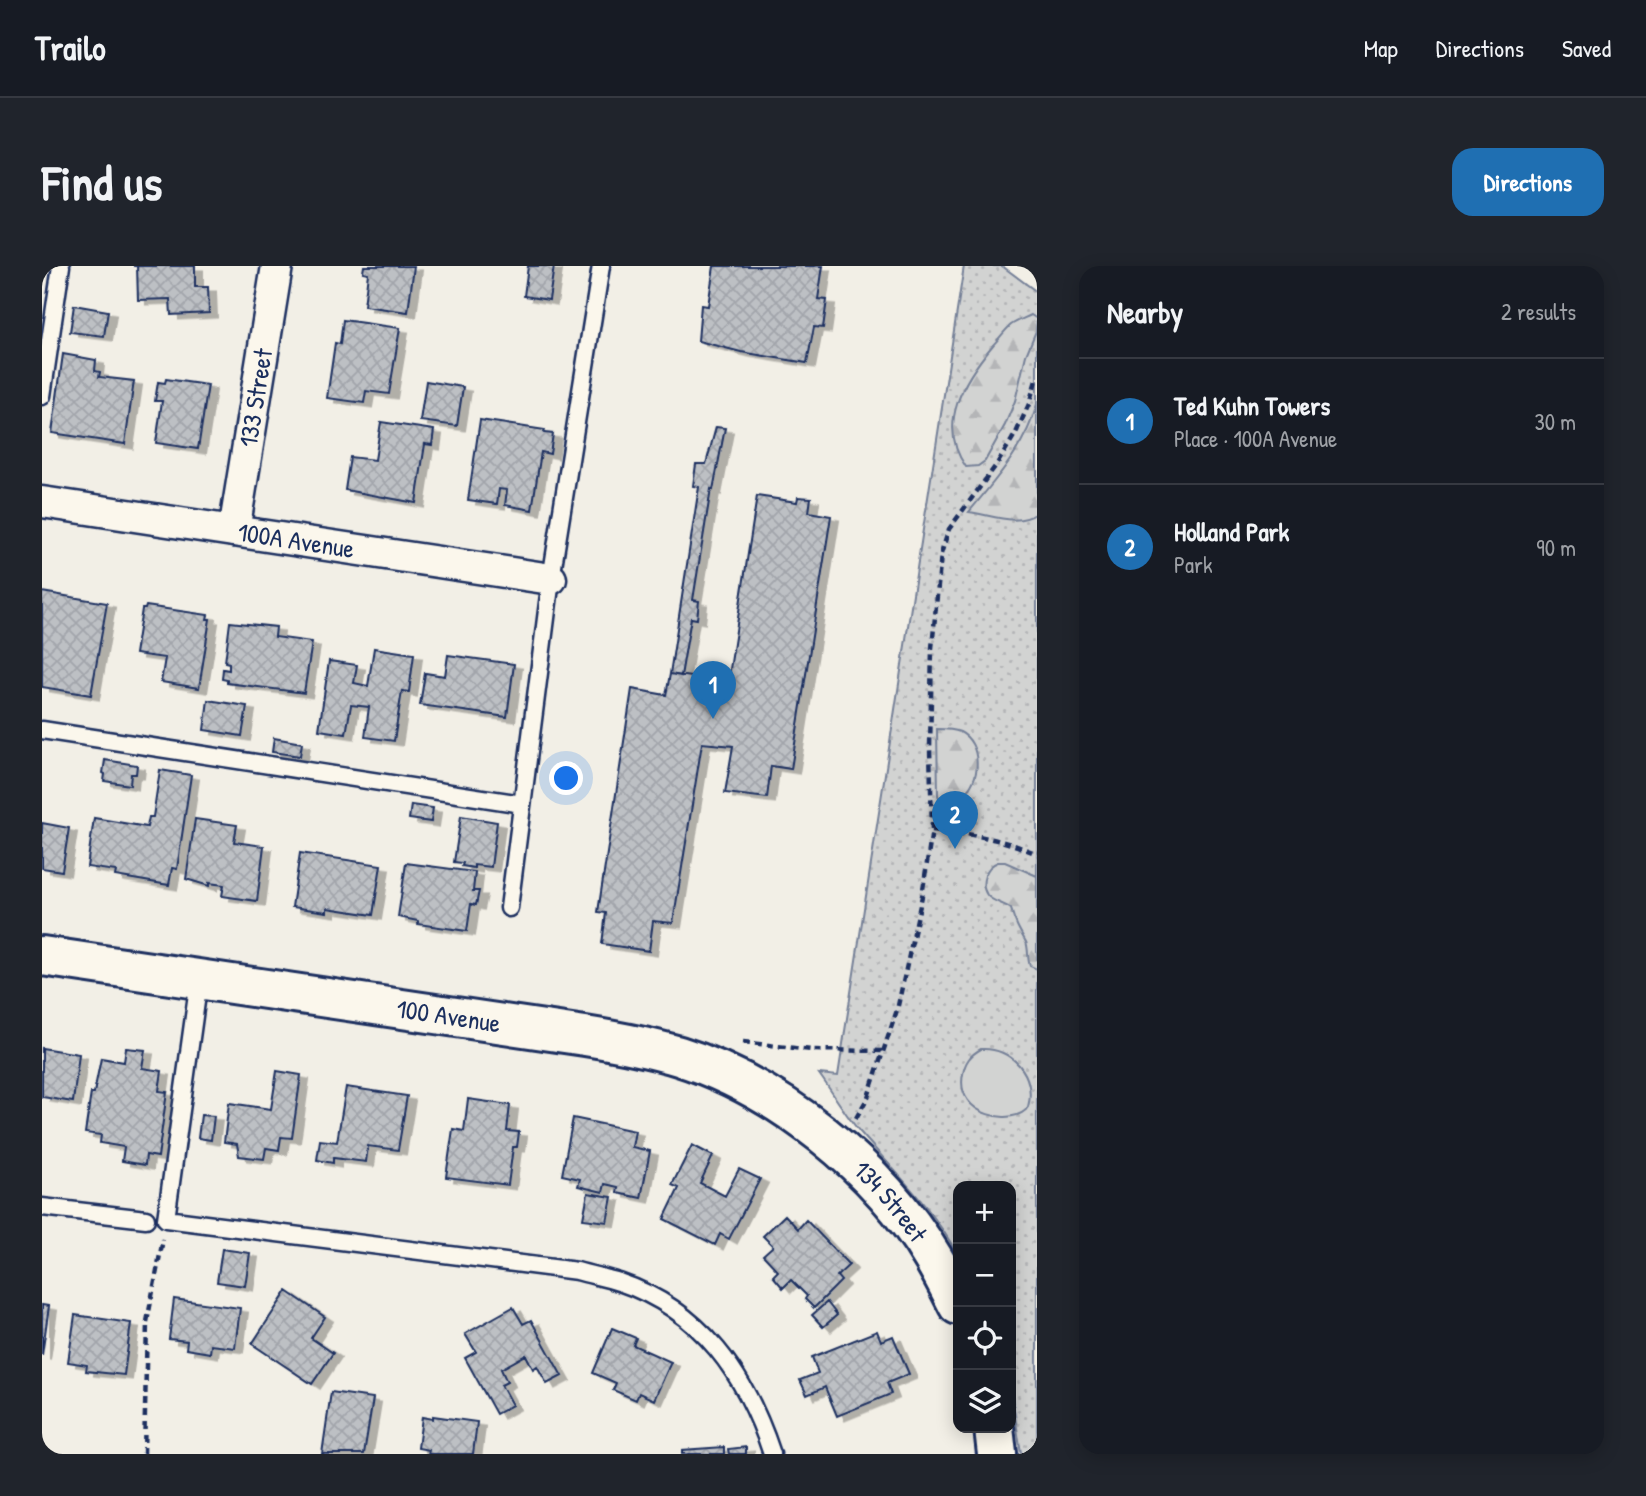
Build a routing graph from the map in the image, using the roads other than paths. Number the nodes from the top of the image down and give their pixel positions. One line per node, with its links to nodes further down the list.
1 (61, 266): 4 (lane)
2 (277, 266): 6 (street, 133 Street)
3 (601, 266): 7 (lane)
4 (42, 396)
5 (42, 502): 6 (street, 100A Avenue)
6 (234, 531): 7 (street, 100A Avenue)
7 (551, 579): 9 (lane)
8 (42, 730): 9 (lane)
9 (522, 804): 10 (lane)
10 (509, 908)
11 (42, 956): 12 (street, 100 Avenue)
12 (199, 978): 13 (street, 100 Avenue); 18 (lane)
13 (833, 1144): 16 (street, 134 Street)
14 (42, 1207): 15 (lane)
15 (146, 1219)
16 (953, 1295)
17 (995, 1433): 19 (street)
18 (772, 1454)
19 (997, 1454)

